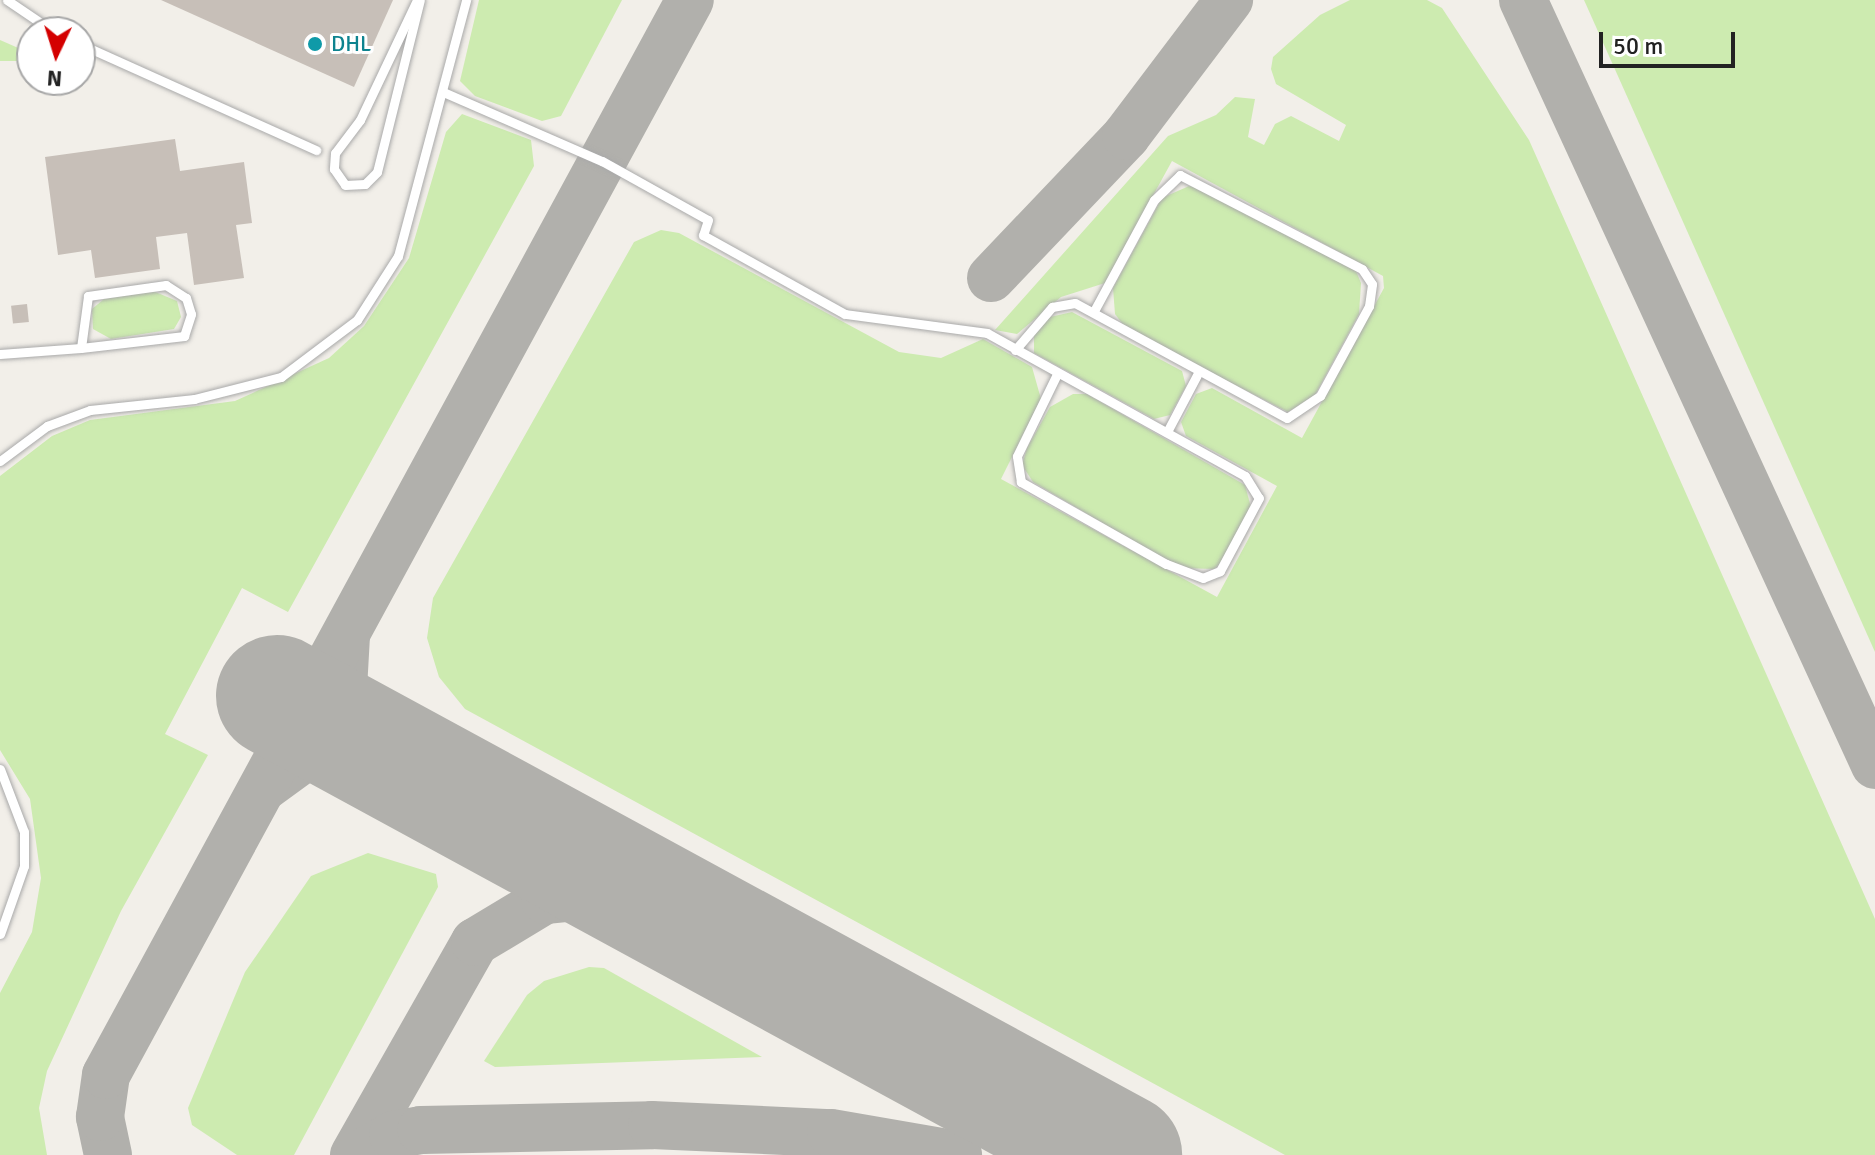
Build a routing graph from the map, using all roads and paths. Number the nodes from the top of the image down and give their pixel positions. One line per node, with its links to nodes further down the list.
1 (7, 0): 4 (lane)
2 (418, 0): 2 (lane)
3 (466, 0): 6 (lane)
4 (21, 16)
5 (96, 51): 7 (lane)
6 (443, 92): 10 (lane); 15 (lane)
7 (316, 150)
8 (1094, 311): 10 (lane); 13 (lane); 13 (lane)
9 (81, 348): 9 (lane); 11 (lane)
10 (1015, 350): 12 (lane)
11 (0, 354)
12 (1057, 374): 14 (lane); 14 (lane)
13 (1197, 375): 14 (lane)
14 (1168, 430)
15 (0, 461)
16 (0, 769): 17 (lane)
17 (0, 934)

